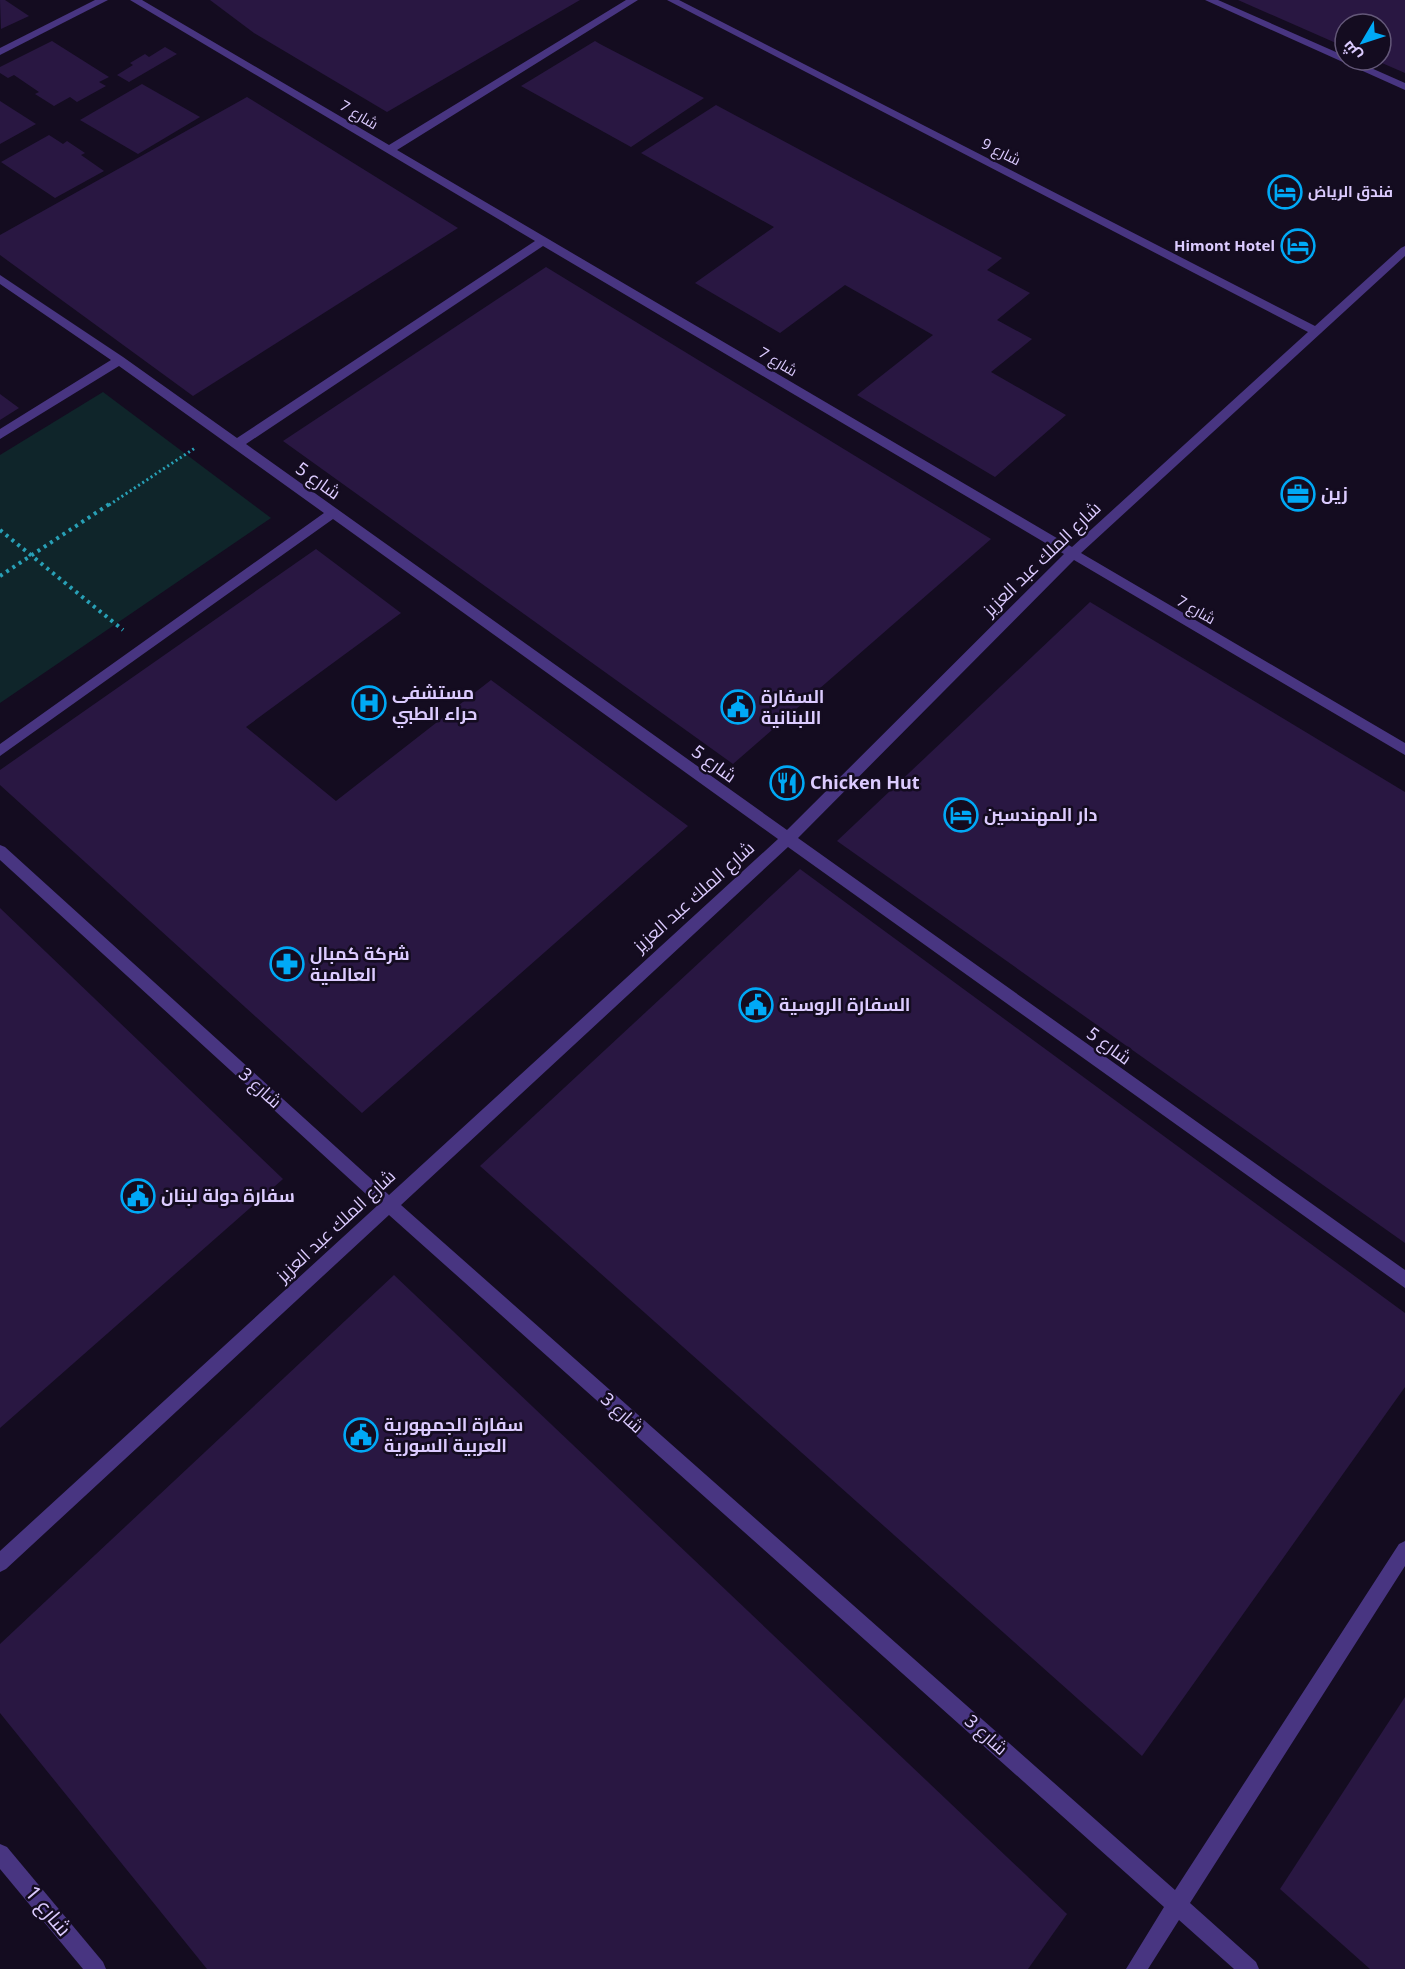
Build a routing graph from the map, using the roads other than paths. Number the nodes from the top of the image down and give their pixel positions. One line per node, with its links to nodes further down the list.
1 (103, 0): 6 (street)
2 (135, 0): 10 (street, شارع 7)
3 (633, 0): 10 (street)
4 (672, 0): 14 (street, شارع 9)
5 (1210, 0): 7 (street)
6 (0, 52)
7 (1333, 55)
8 (1372, 72): 9 (street)
9 (1405, 87)
10 (389, 150): 11 (street, شارع 7)
11 (544, 240): 17 (street); 19 (street, شارع 7)
12 (1405, 250): 14 (street, شارع الملك عبد العزيز)
13 (0, 279): 15 (street, شارع 5)
14 (1316, 331): 19 (street, شارع الملك عبد العزيز)
15 (119, 360): 16 (street); 17 (street, شارع 5)
16 (0, 435)
17 (237, 445): 18 (street, شارع 5)
18 (333, 513): 21 (street); 22 (street, شارع 5)
19 (1072, 554): 20 (street, شارع 7); 22 (street, شارع الملك عبد العزيز)
20 (1405, 750)
21 (0, 751)
22 (787, 838): 24 (street, شارع الملك عبد العزيز); 25 (street, شارع 5)
23 (0, 851): 24 (street, شارع 3)
24 (388, 1204): 27 (street, شارع الملك عبد العزيز); 29 (street, شارع 3)
25 (1405, 1280)
26 (1405, 1550): 29 (street)
27 (0, 1563)
28 (0, 1854): 30 (street, شارع 1)
29 (1178, 1906): 31 (street); 32 (street, شارع 3)
30 (96, 1969)
31 (1136, 1969)
32 (1249, 1969)

